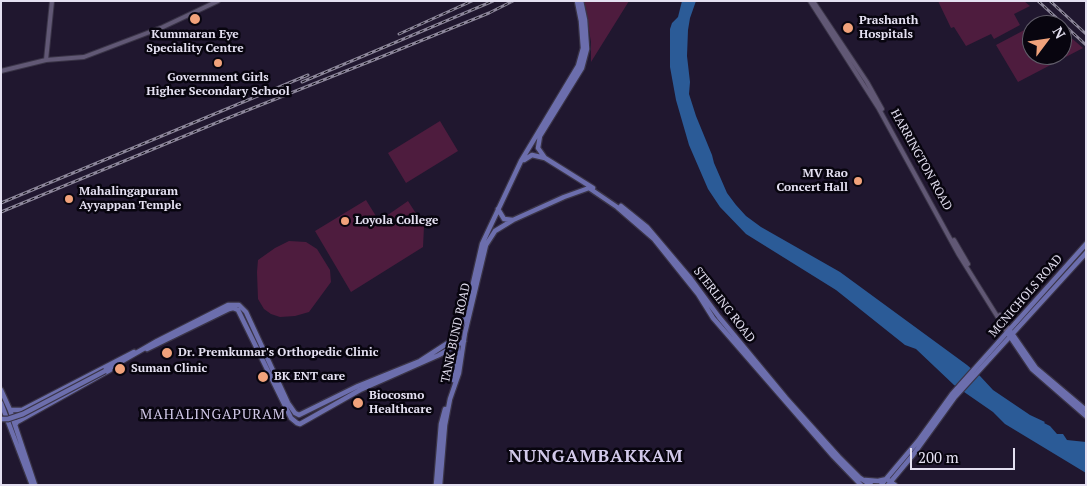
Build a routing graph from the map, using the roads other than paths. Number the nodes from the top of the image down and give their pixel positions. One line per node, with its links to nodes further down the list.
1 (52, 1): 6 (street)
2 (218, 1): 6 (street)
3 (577, 1): 7 (main road)
4 (581, 1): 7 (main road)
5 (812, 1): 18 (street, HARRINGTON ROAD)
6 (46, 60): 8 (street)
7 (581, 63): 9 (main road); 10 (main road)
8 (1, 71)
9 (545, 158): 10 (main road); 11 (main road, STERLING ROAD)
10 (522, 161): 13 (main road)
11 (579, 180): 12 (main road); 39 (main road, STERLING ROAD)
12 (573, 193): 14 (main road); 44 (main road, STERLING ROAD)
13 (498, 209): 14 (main road); 15 (main road)
14 (513, 220): 15 (main road)
15 (484, 244): 19 (main road, TANK BUND ROAD); 20 (main road, TANK BUND ROAD)
16 (1086, 244): 18 (main road, MCNICHOLS ROAD)
17 (1086, 252): 18 (main road)
18 (1009, 332): 28 (main road, MCNICHOLS ROAD); 31 (main road); 34 (main road)
19 (465, 333): 20 (main road); 22 (main road, TANK BUND ROAD)
20 (457, 337): 23 (main road, TANK BUND ROAD); 33 (main road)
21 (157, 341): 24 (main road); 30 (main road); 33 (main road)
22 (464, 341): 23 (main road); 43 (main road, TANK BUND ROAD)
23 (456, 344): 36 (main road); 42 (main road, TANK BUND ROAD)
24 (132, 356): 25 (main road); 36 (main road)
25 (114, 365): 35 (main road, bridge); 38 (main road)
26 (1, 384): 27 (street)
27 (2, 391): 30 (main road)
28 (953, 395): 40 (main road); 40 (main road)
29 (1, 403): 32 (main road)
30 (10, 410): 38 (main road)
31 (1086, 410)
32 (2, 412): 38 (main road)
33 (303, 415): 36 (main road)
34 (1086, 416)
35 (1, 419)
36 (305, 422)
37 (1, 423): 38 (main road)
38 (12, 425): 41 (main road)
39 (861, 479): 40 (main road); 45 (main road, STERLING ROAD)
40 (891, 483): 46 (main road)
41 (33, 485)
42 (436, 485)
43 (440, 485)
44 (861, 485)
45 (871, 485)
46 (881, 485)

